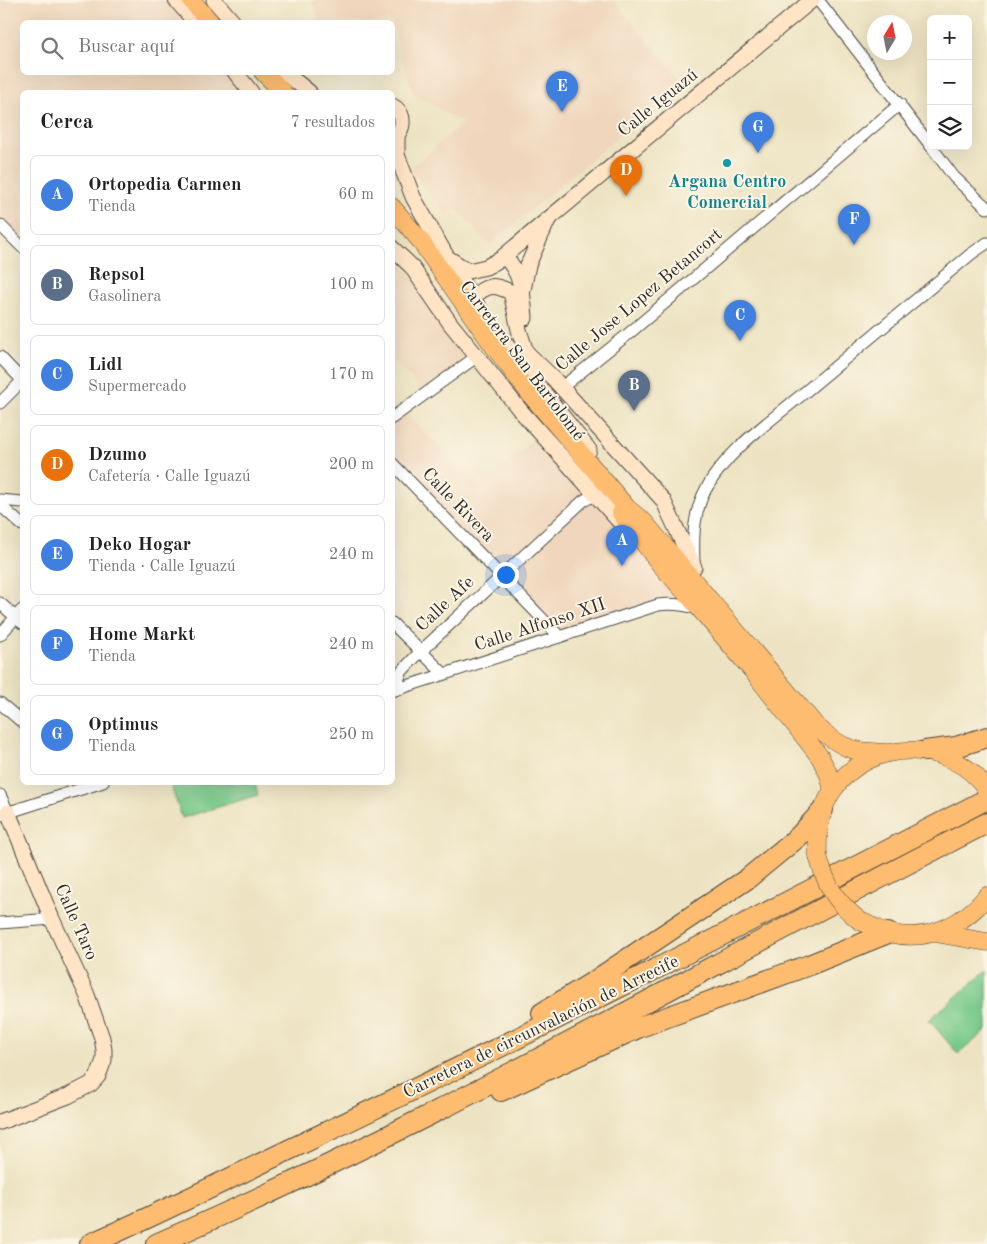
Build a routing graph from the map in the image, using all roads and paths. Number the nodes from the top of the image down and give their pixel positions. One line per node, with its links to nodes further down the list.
1 (176, 0): 7 (street)
2 (191, 0): 8 (main road)
3 (200, 0): 9 (main road)
4 (214, 0): 10 (street)
5 (812, 0): 25 (street, Calle Iguazú)
6 (818, 0): 18 (street)
7 (193, 20)
8 (208, 20)
9 (217, 20)
10 (232, 20)
11 (237, 75): 15 (street)
12 (257, 75): 16 (main road)
13 (271, 75): 14 (main road)
14 (285, 80): 17 (street)
15 (249, 90)
16 (271, 90)
17 (305, 90)
18 (900, 104): 21 (street); 39 (street, Calle Jose Lopez Betancort)
19 (395, 107): 20 (street, Carretera San Bartolomé)
20 (395, 137): 31 (street, Carretera San Bartolomé)
21 (927, 141)
22 (934, 150): 23 (street)
23 (987, 208)
24 (395, 211): 47 (main road, Carretera San Bartolomé)
25 (549, 219): 32 (street, Calle Iguazú); 33 (street)
26 (395, 222): 49 (main road, Carretera San Bartolomé)
27 (0, 225): 29 (street)
28 (987, 243): 50 (street)
29 (20, 245)
30 (395, 250): 36 (street, Carretera San Bartolomé)
31 (446, 256): 32 (street); 34 (street, Carretera San Bartolomé)
32 (502, 258): 33 (street); 34 (street)
33 (517, 293): 34 (street); 39 (street)
34 (478, 301): 47 (street, Carretera San Bartolomé)
35 (0, 357): 37 (street)
36 (476, 357): 41 (street); 43 (street, Carretera San Bartolomé)
37 (20, 379)
38 (20, 383): 40 (street)
39 (557, 383): 50 (street)
40 (0, 403)
41 (395, 416)
42 (395, 466): 51 (street, Calle Rivera)
43 (596, 495): 49 (street, Carretera San Bartolomé); 51 (street, Calle Afe)
44 (0, 500): 45 (street)
45 (20, 502)
46 (0, 505): 48 (street)
47 (644, 522): 53 (main road, Carretera San Bartolomé)
48 (20, 523)
49 (660, 564): 53 (main road, Carretera San Bartolomé)
50 (694, 567): 53 (main road)
51 (502, 575): 57 (street, Calle Rivera); 58 (street, Calle Afe)
52 (0, 603): 54 (street)
53 (704, 608): 57 (street, Calle Alfonso XII); 65 (main road, Carretera San Bartolomé); 67 (main road, Carretera San Bartolomé)
54 (20, 617): 56 (street)
55 (395, 625): 58 (street)
56 (0, 635)
57 (560, 637): 59 (street, Calle Alfonso XII)
58 (421, 651): 59 (street); 60 (street, Calle Afe)
59 (444, 674): 60 (street, Calle Alfonso XII)
60 (397, 689)
61 (0, 703): 62 (street)
62 (20, 720)
63 (987, 737): 64 (highway)
64 (925, 751): 65 (main road); 68 (main road)
65 (886, 753): 67 (main road)
66 (92, 785): 72 (street)
67 (833, 790): 71 (main road)
68 (987, 790)
69 (0, 795): 72 (street)
70 (987, 799): 80 (highway, Carretera de circunvalación de Arrecife)
71 (823, 810): 77 (main road, bridge); 80 (highway)
72 (4, 814): 75 (street, Calle Taro)
73 (987, 824): 82 (highway, Carretera de circunvalación de Arrecife)
74 (987, 900): 78 (main road)
75 (52, 919): 76 (street); 81 (street, Calle Taro)
76 (0, 923)
77 (888, 933): 78 (main road); 82 (highway)
78 (935, 933): 79 (main road)
79 (987, 942)
80 (398, 1098): 83 (highway, Carretera de circunvalación de Arrecife)
81 (0, 1122)
82 (361, 1149): 84 (highway, Carretera de circunvalación de Arrecife)
83 (90, 1244)
84 (156, 1244)

